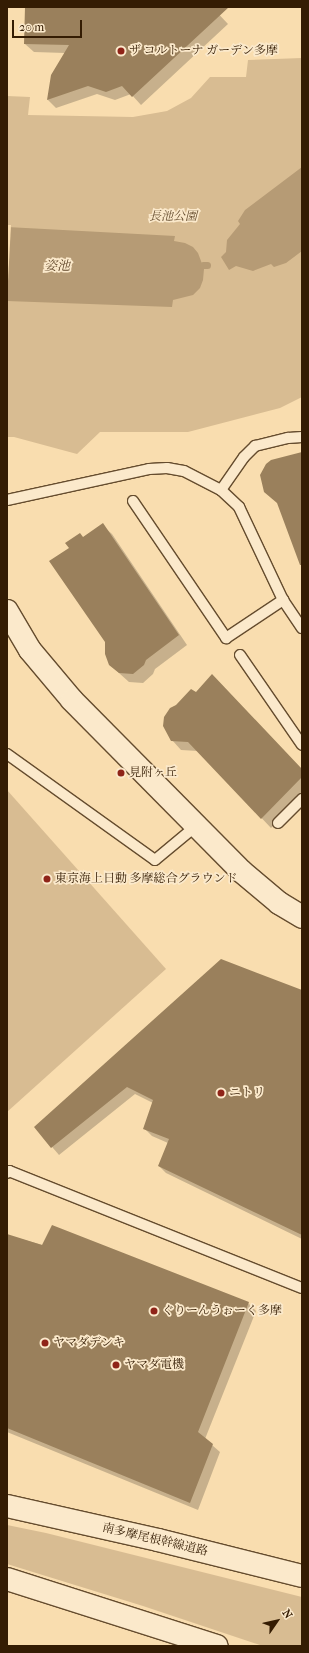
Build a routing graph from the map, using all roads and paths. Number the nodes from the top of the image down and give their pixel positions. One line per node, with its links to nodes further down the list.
1 (302, 437): 2 (lane)
2 (221, 490): 3 (lane); 5 (lane)
3 (7, 500)
4 (133, 501): 5 (lane)
5 (283, 600): 7 (lane)
6 (7, 611): 13 (main road)
7 (302, 628)
8 (240, 655): 9 (lane)
9 (302, 745)
10 (7, 754): 13 (lane)
11 (302, 799): 12 (lane)
12 (278, 823)
13 (196, 826): 14 (main road)
14 (302, 917)
15 (7, 1173): 16 (lane)
16 (302, 1288)
17 (7, 1506): 18 (main road, 南多摩尾根幹線道路)
18 (302, 1576)
19 (7, 1579): 20 (main road)
20 (217, 1646)

